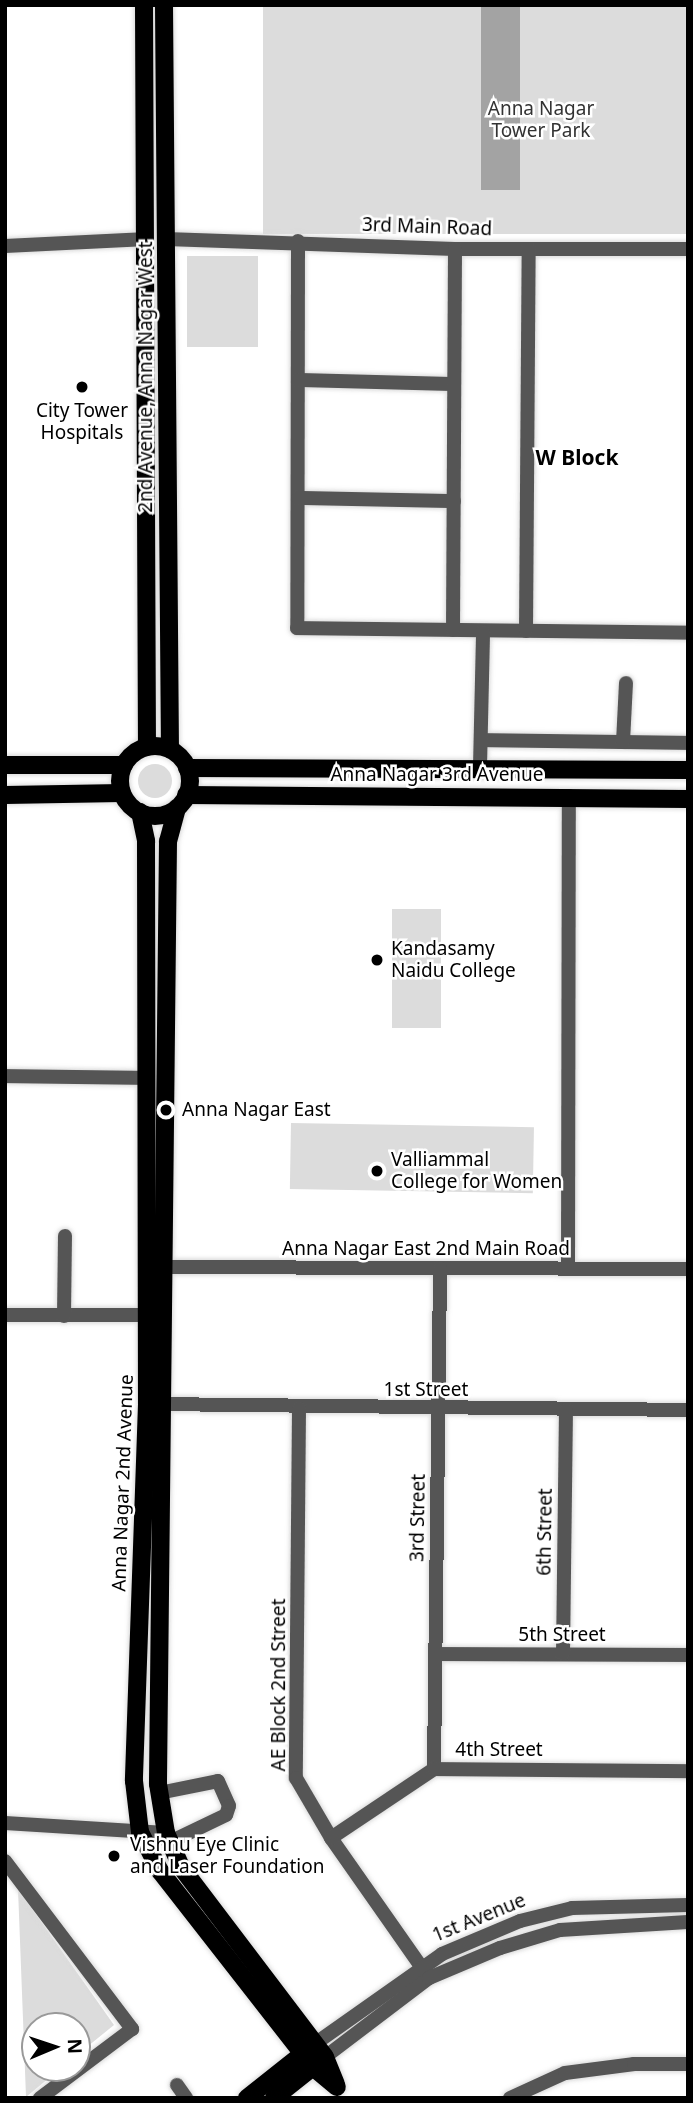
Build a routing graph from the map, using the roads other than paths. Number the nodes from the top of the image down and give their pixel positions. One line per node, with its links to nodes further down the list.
1 (144, 5): 3 (main road, 2nd Avenue, Anna Nagar West)
2 (164, 5): 4 (main road, 2nd Avenue, Anna Nagar West)
3 (147, 239): 6 (street); 22 (main road, 2nd Avenue, Anna Nagar West)
4 (166, 239): 5 (street, 3rd Main Road); 23 (main road, 2nd Avenue, Anna Nagar West)
5 (298, 241): 7 (street, 3rd Main Road); 10 (street)
6 (5, 246)
7 (455, 248): 8 (street, 3rd Main Road); 11 (street)
8 (529, 249): 9 (street, 3rd Main Road); 15 (street)
9 (688, 250)
10 (298, 380): 11 (street); 12 (street)
11 (454, 384): 13 (street)
12 (298, 498): 13 (street); 14 (street)
13 (454, 501): 14 (street)
14 (453, 630): 16 (street)
15 (526, 631): 16 (street); 17 (street)
16 (483, 632): 19 (street)
17 (688, 633)
18 (626, 682): 20 (street)
19 (481, 740): 20 (street); 26 (street)
20 (623, 742): 21 (street)
21 (688, 743)
22 (148, 747): 23 (main road); 25 (main road)
23 (170, 749): 27 (main road)
24 (5, 765): 25 (main road)
25 (116, 765): 29 (main road)
26 (480, 767): 27 (main road, Anna Nagar 3rd Avenue); 28 (main road, Anna Nagar 3rd Avenue)
27 (187, 768): 33 (main road)
28 (688, 770)
29 (115, 793): 30 (main road); 34 (main road)
30 (5, 795)
31 (569, 796): 32 (main road, Anna Nagar 3rd Avenue); 33 (main road, Anna Nagar 3rd Avenue); 40 (street)
32 (688, 799)
33 (182, 801): 34 (main road); 38 (main road, Anna Nagar 2nd Avenue)
34 (141, 812): 36 (main road, Anna Nagar 2nd Avenue)
35 (5, 1076): 36 (street)
36 (146, 1078): 44 (main road, Anna Nagar 2nd Avenue)
37 (65, 1236): 43 (street)
38 (164, 1267): 39 (street, Anna Nagar East 2nd Main Road); 45 (main road, Anna Nagar 2nd Avenue)
39 (440, 1268): 40 (street, Anna Nagar East 2nd Main Road); 47 (street, 3rd Street)
40 (568, 1269): 41 (street, Anna Nagar East 2nd Main Road)
41 (688, 1269)
42 (5, 1315): 43 (street)
43 (64, 1315): 44 (street)
44 (147, 1315): 45 (main road, Anna Nagar 2nd Avenue)
45 (156, 1404): 46 (street, 1st Street); 55 (main road, Anna Nagar 2nd Avenue); 57 (main road, Anna Nagar 2nd Avenue)
46 (299, 1409): 47 (street, 1st Street); 59 (street, AE Block 2nd Street)
47 (439, 1409): 48 (street, 1st Street); 50 (street, 3rd Street)
48 (566, 1410): 49 (street, 1st Street); 51 (street, 6th Street)
49 (688, 1410)
50 (436, 1654): 51 (street, 5th Street); 53 (street, 3rd Street)
51 (563, 1654): 52 (street, 5th Street)
52 (688, 1655)
53 (434, 1769): 54 (street, 4th Street); 59 (street, 4th Street)
54 (688, 1771)
55 (159, 1793): 58 (main road, Anna Nagar 2nd Avenue); 58 (street)
56 (5, 1823): 57 (street)
57 (140, 1832): 58 (street); 64 (main road, Anna Nagar 2nd Avenue)
58 (168, 1837): 64 (main road, Anna Nagar 2nd Avenue)
59 (331, 1838): 63 (street, AE Block 2nd Street)
60 (5, 1861): 68 (street)
61 (688, 1905): 63 (street, 1st Avenue)
62 (688, 1922): 63 (street, 1st Avenue)
63 (426, 1972): 64 (street, 1st Avenue)
64 (314, 2055): 67 (main road, Anna Nagar 2nd Avenue); 70 (main road, 1st Avenue); 71 (main road, 1st Avenue)
65 (688, 2064): 72 (street)
66 (177, 2085): 69 (street)
67 (342, 2092)
68 (40, 2098)
69 (186, 2098)
70 (247, 2098)
71 (274, 2098)
72 (510, 2098)

